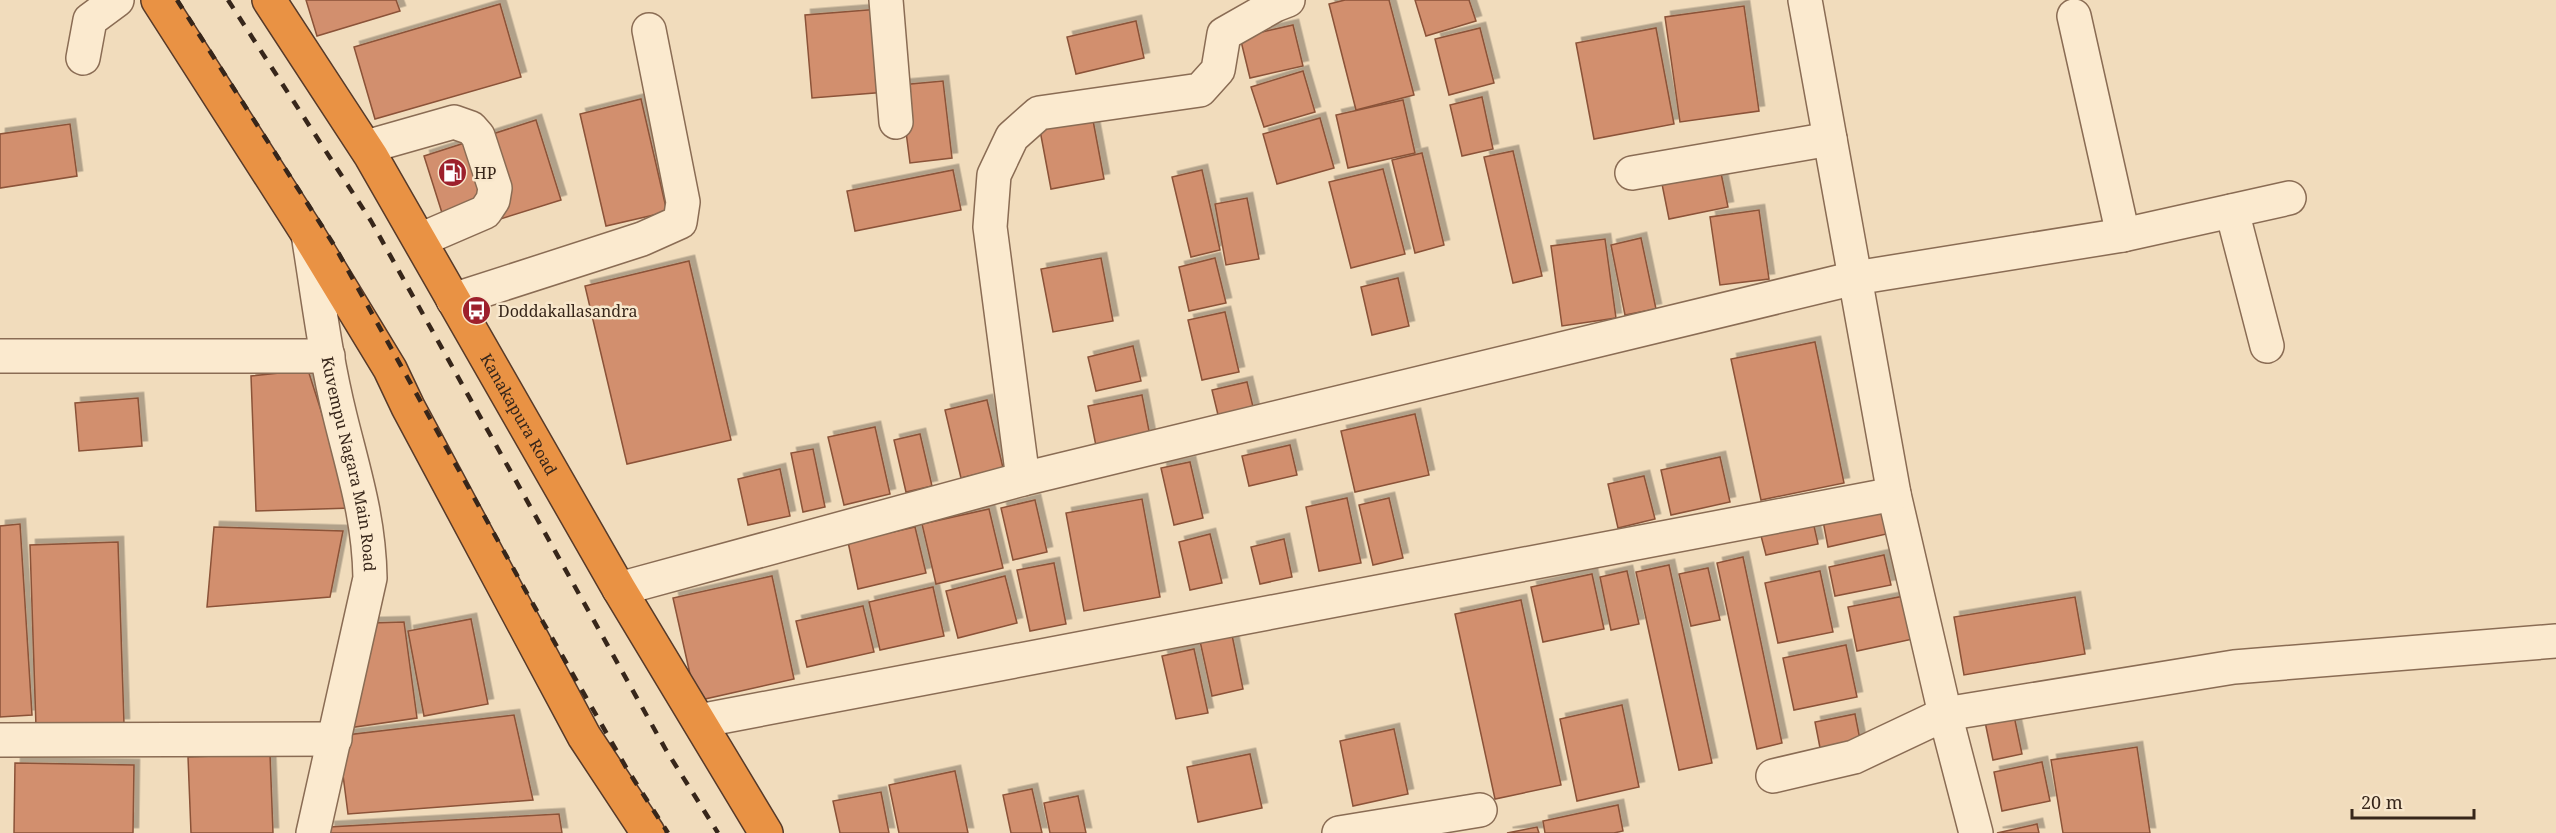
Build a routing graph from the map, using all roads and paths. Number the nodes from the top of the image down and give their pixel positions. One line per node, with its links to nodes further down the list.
1 (117, 0): 9 (street)
2 (158, 0): 16 (highway)
3 (269, 0): 12 (highway, Kanakapura Road)
4 (886, 0): 10 (street)
5 (1288, 0): 24 (street)
6 (1805, 0): 11 (street)
7 (2074, 16): 17 (street)
8 (649, 30): 20 (street)
9 (82, 58)
10 (896, 122)
11 (1830, 139): 13 (street); 19 (street)
12 (366, 147): 18 (highway, Kanakapura Road); 18 (street)
13 (1632, 173)
14 (2289, 198): 15 (street)
15 (2232, 211): 17 (street); 21 (street)
16 (308, 234): 23 (street, Kuvempu Nagara Main Road); 35 (highway)
17 (2123, 236): 19 (street)
18 (420, 240): 20 (highway, Kanakapura Road)
19 (1856, 278): 24 (street); 25 (street)
20 (453, 300): 26 (highway, Kanakapura Road)
21 (2267, 346)
22 (0, 356): 23 (street)
23 (328, 356): 30 (street, Kuvempu Nagara Main Road)
24 (1023, 479): 26 (street)
25 (1894, 494): 28 (street); 29 (street)
26 (619, 589): 29 (highway, Kanakapura Road)
27 (2556, 641): 28 (street)
28 (1945, 714): 32 (street); 38 (street)
29 (699, 721): 36 (highway, Kanakapura Road)
30 (334, 739): 31 (street); 34 (street, Kuvempu Nagara Main Road)
31 (0, 740)
32 (1773, 776)
33 (1480, 810): 37 (street)
34 (313, 833)
35 (648, 833)
36 (766, 833)
37 (1339, 833)
38 (1976, 833)

